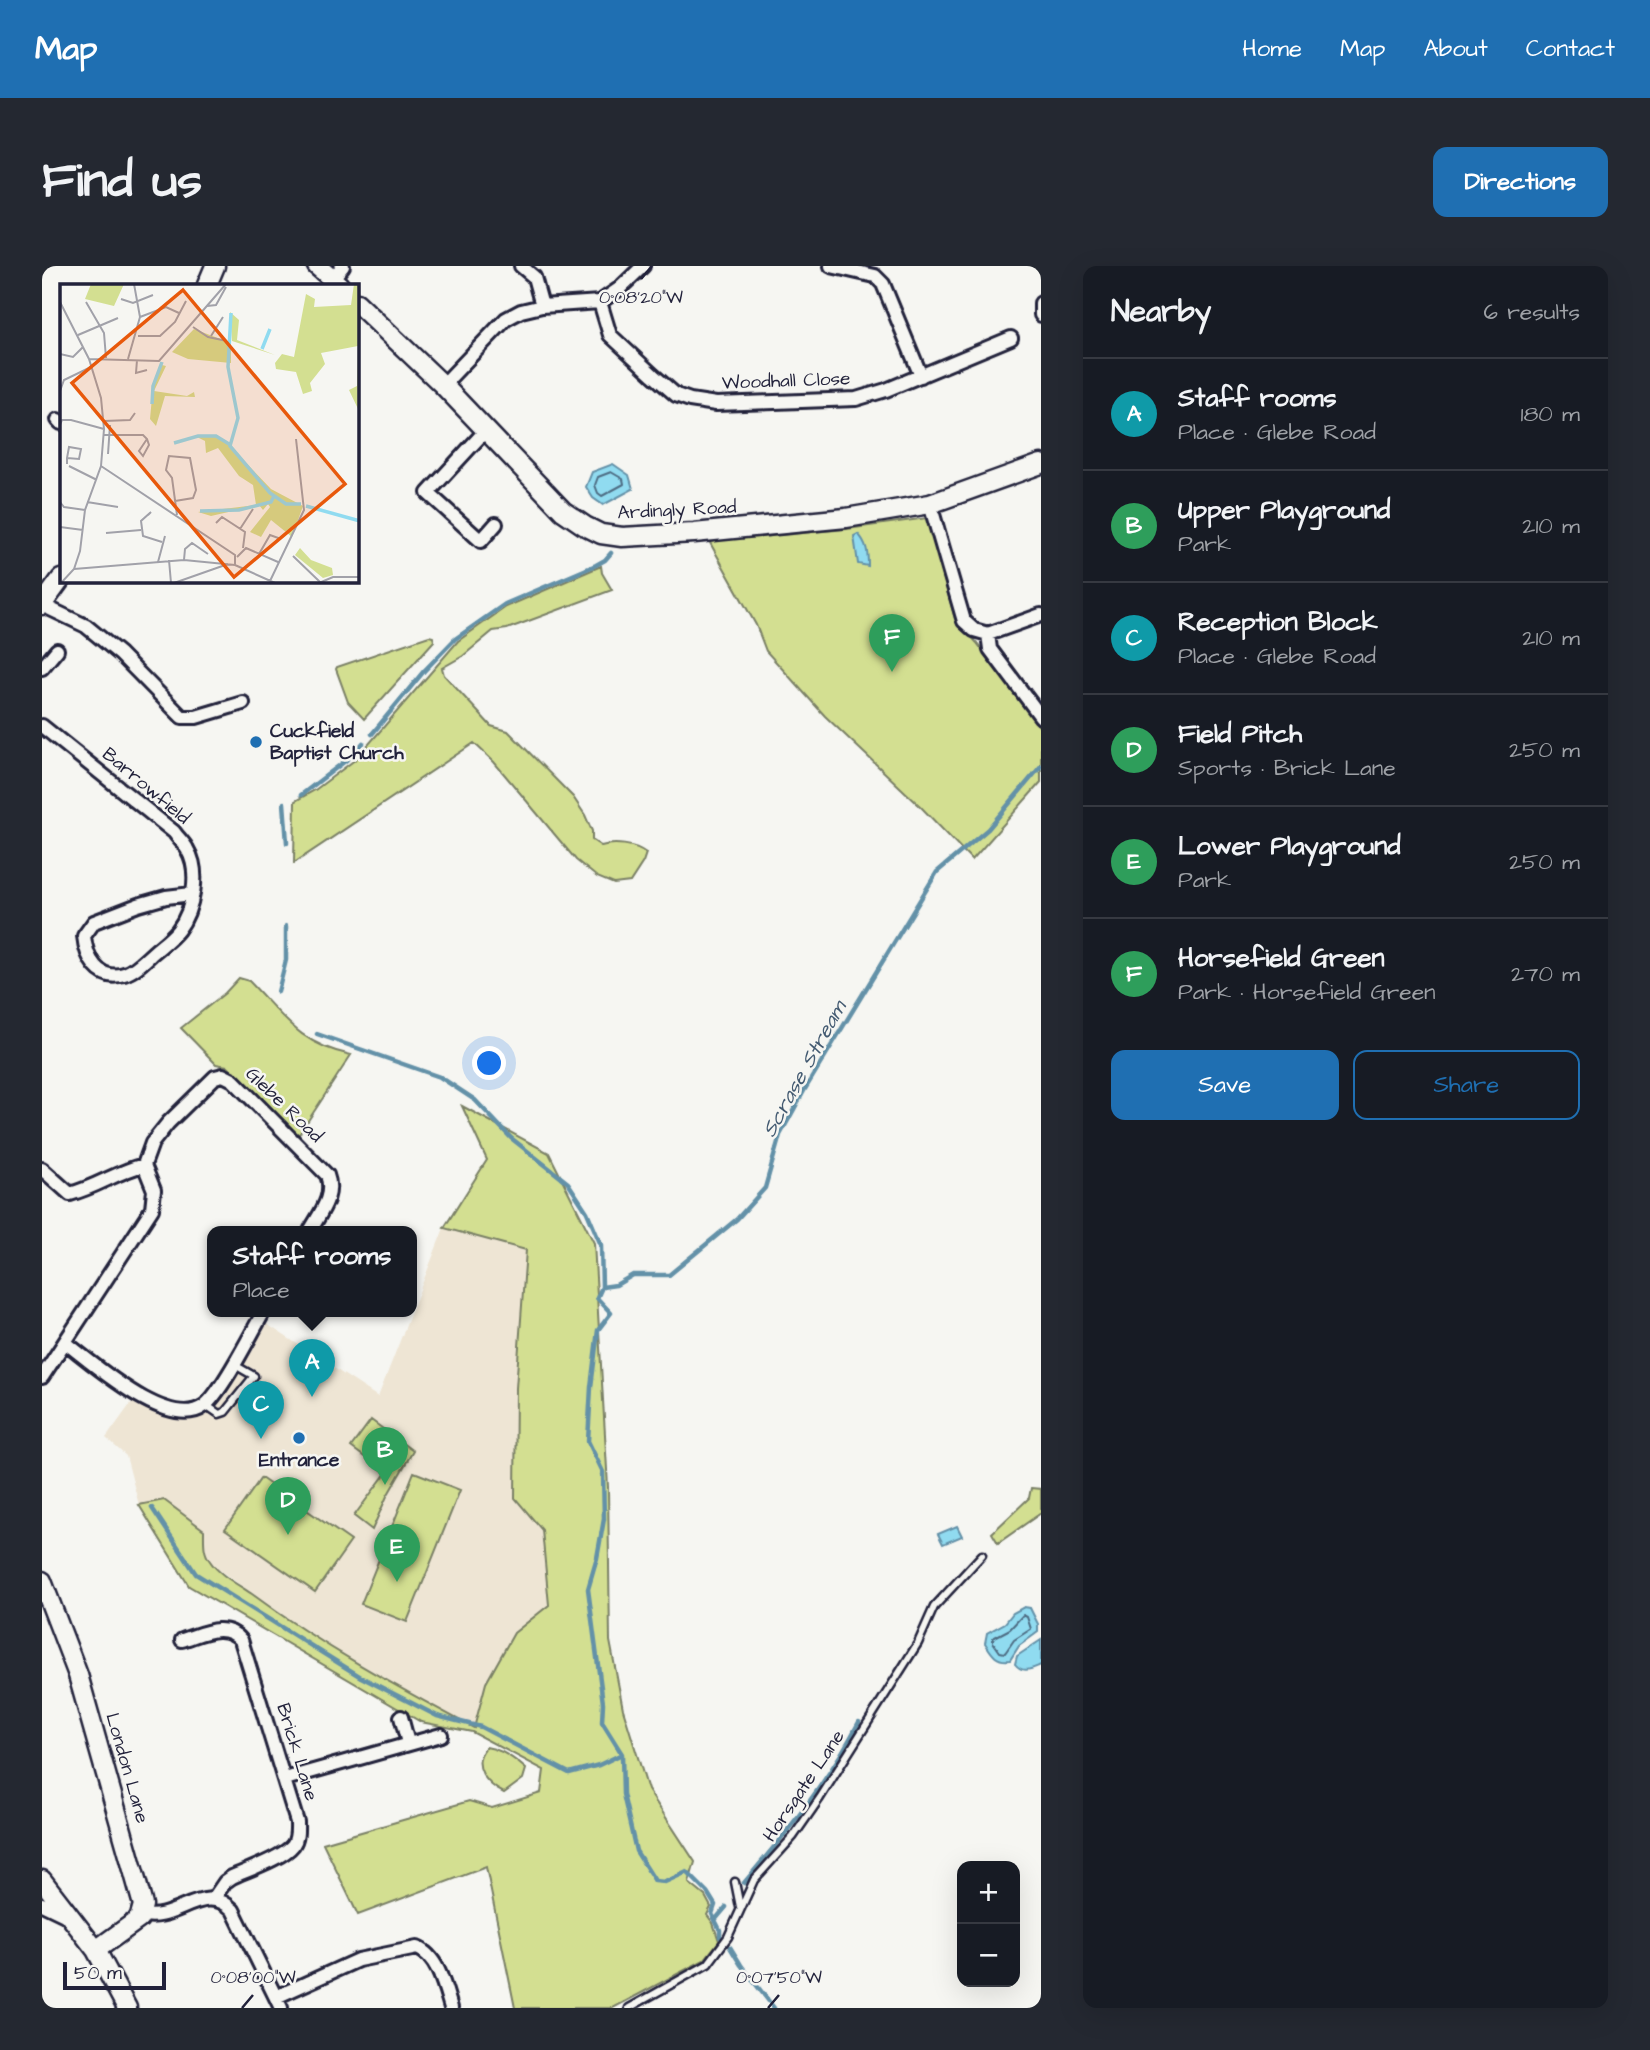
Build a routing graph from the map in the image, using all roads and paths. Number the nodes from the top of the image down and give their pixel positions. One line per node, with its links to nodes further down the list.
1 (215, 266): 7 (street)
2 (317, 266): 6 (street)
3 (521, 266): 11 (street)
4 (643, 266): 8 (street)
5 (831, 266): 14 (street)
6 (338, 277)
7 (207, 284)
8 (600, 302): 11 (street); 14 (street, Woodhall Close)
9 (1041, 303): 12 (street)
10 (359, 305): 15 (street, Ardingly Road)
11 (542, 306): 15 (street)
12 (1041, 315)
13 (1011, 338): 14 (street, Woodhall Close)
14 (921, 376)
15 (443, 385): 16 (street, Ardingly Road)
16 (486, 430): 18 (street, Ardingly Road); 19 (street)
17 (1041, 464): 18 (street, Ardingly Road)
18 (930, 504): 23 (street)
19 (496, 524)
20 (60, 580): 21 (street)
21 (42, 605): 26 (street)
22 (1041, 615): 23 (street)
23 (988, 634): 27 (street)
24 (57, 650): 25 (street)
25 (42, 668)
26 (243, 703)
27 (1041, 718)
28 (42, 726): 29 (street, Barrowfield)
29 (192, 894): 29 (street, Barrowfield)
30 (144, 1165): 31 (street); 32 (street, Glebe Road); 34 (street)
31 (42, 1169)
32 (313, 1226)
33 (260, 1317): 35 (street)
34 (66, 1343): 36 (street); 37 (street)
35 (233, 1364): 37 (street); 37 (lane)
36 (42, 1377)
37 (206, 1405)
38 (982, 1555): 49 (lane, Horsgate Lane)
39 (42, 1581): 50 (street, London Lane)
40 (182, 1640): 44 (street, Brick Lane)
41 (401, 1717): 43 (street)
42 (441, 1735): 43 (street)
43 (408, 1743): 44 (street)
44 (285, 1779): 47 (street, Brick Lane)
45 (42, 1880): 51 (street)
46 (735, 1882): 49 (lane)
47 (214, 1898): 50 (street); 53 (street)
48 (42, 1905): 51 (street)
49 (740, 1907): 56 (lane, Horsgate Lane)
50 (141, 1914): 52 (street)
51 (69, 1917): 52 (street)
52 (96, 1950): 54 (street)
53 (279, 2003): 55 (street)
54 (127, 2008)
55 (451, 2008)
56 (629, 2008)

